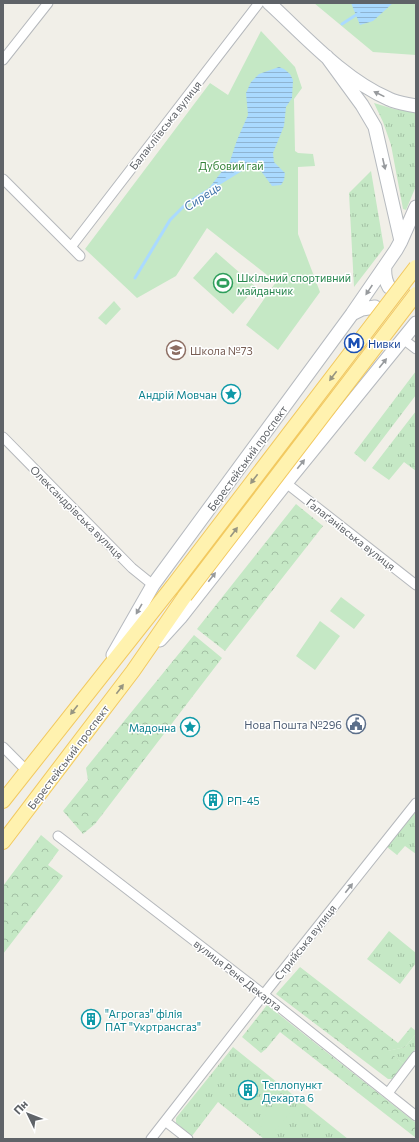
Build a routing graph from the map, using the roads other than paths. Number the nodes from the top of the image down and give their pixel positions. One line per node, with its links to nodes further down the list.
1 (48, 3): 5 (street)
2 (259, 3): 10 (street, Балакліївська вулиця)
3 (268, 3): 4 (main road)
4 (327, 57): 6 (main road, one-way to 4); 9 (main road, one-way to 9)
5 (3, 60)
6 (416, 106)
7 (3, 179): 10 (street)
8 (416, 207): 9 (main road, Берестейський проспект)
9 (402, 241): 12 (main road, Берестейський проспект)
10 (71, 247): 11 (street)
11 (80, 256)
12 (385, 266): 14 (main road); 17 (main road, Берестейський проспект, one-way to 17)
13 (416, 267): 27 (main road, Берестейський проспект, one-way to 27, bridge)
14 (389, 287)
15 (415, 299): 26 (main road, Берестейський проспект, one-way to 15, bridge)
16 (375, 307): 17 (main road)
17 (352, 314): 24 (main road, Берестейський проспект)
18 (416, 322): 20 (main road, Берестейський проспект)
19 (396, 323): 20 (main road)
20 (400, 342): 21 (street); 23 (main road, Берестейський проспект, one-way to 20)
21 (416, 349)
22 (3, 437): 24 (street, Олександрівська вулиця)
23 (286, 483): 25 (street, Ґалаґанівська вулиця); 26 (main road, Берестейський проспект, one-way to 23)
24 (153, 585): 27 (main road, Берестейський проспект, one-way to 27)
25 (416, 585)
26 (133, 671): 33 (main road, Берестейський проспект, one-way to 26)
27 (98, 679): 29 (main road, Берестейський проспект, one-way to 29)
28 (3, 747): 29 (street)
29 (26, 770): 30 (main road, Берестейський проспект)
30 (3, 801)
31 (416, 803): 34 (street, Стрийська вулиця, one-way to 31)
32 (58, 836): 34 (street, вулиця Рене Декарта)
33 (3, 842)
34 (264, 995): 36 (street, вулиця Рене Декарта); 38 (street, Стрийська вулиця)
35 (416, 1056): 36 (street)
36 (388, 1093): 37 (street, вулиця Рене Декарта)
37 (416, 1116)
38 (165, 1121): 39 (street, Стрийська вулиця); 40 (street)
39 (151, 1139)
40 (188, 1139)

